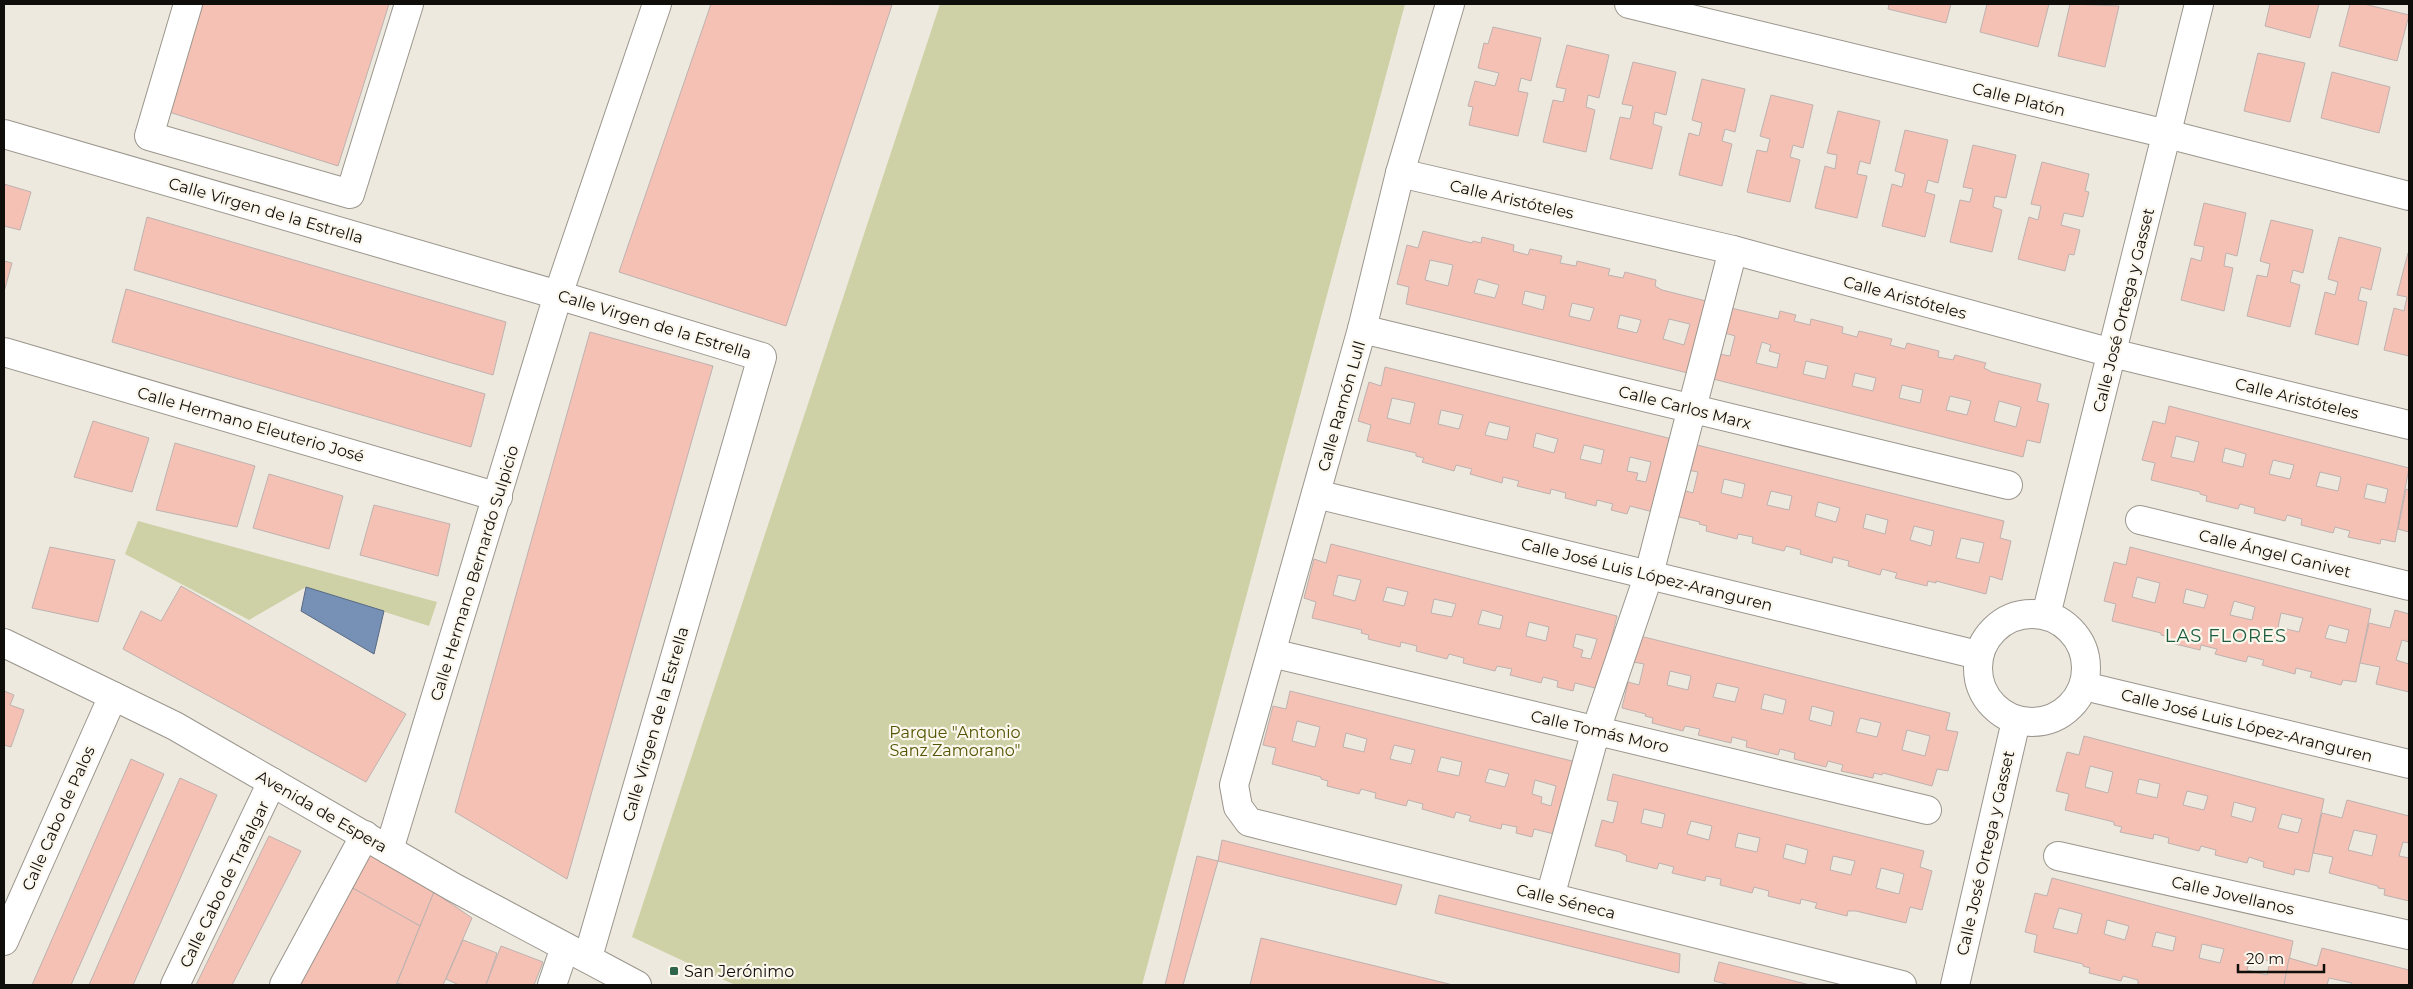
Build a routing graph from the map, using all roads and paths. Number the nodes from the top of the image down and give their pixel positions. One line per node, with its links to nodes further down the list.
1 (188, 4): 2 (street)
2 (409, 4)
3 (657, 4): 12 (street, Calle Hermano Bernardo Sulpicio)
4 (1450, 4): 9 (street, Calle Ramón Lull)
5 (1629, 4): 8 (street, Calle Platón)
6 (2199, 4): 8 (street, Calle José Ortega y Gasset)
7 (4, 134): 12 (street, Calle Virgen de la Estrella)
8 (2167, 134): 10 (street, Calle Platón); 15 (street, Calle José Ortega y Gasset)
9 (1400, 173): 11 (street, Calle Aristóteles); 13 (street, Calle Ramón Lull)
10 (2409, 196)
11 (1733, 250): 15 (street, Calle Aristóteles); 16 (street)
12 (558, 295): 20 (street, Calle Hermano Bernardo Sulpicio); 42 (street, Calle Virgen de la Estrella)
13 (1362, 330): 16 (street, Calle Carlos Marx); 19 (street, Calle Ramón Lull)
14 (4, 352): 20 (street, Calle Hermano Eleuterio José)
15 (2112, 353): 17 (street, Calle Aristóteles); 24 (street, Calle José Ortega y Gasset)
16 (1694, 408): 18 (street, Calle Carlos Marx); 22 (street)
17 (2409, 425)
18 (2008, 486)
19 (1316, 494): 22 (street, Calle José Luis López-Aranguren); 26 (street, Calle Ramón Lull)
20 (498, 496): 37 (street, Calle Hermano Bernardo Sulpicio)
21 (2140, 520): 23 (street, Calle Ángel Ganivet)
22 (1649, 574): 27 (street, Calle José Luis López-Aranguren); 31 (street)
23 (2409, 586)
24 (2046, 615): 27 (street); 28 (street)
25 (4, 643): 29 (street, Avenida de Espera)
26 (1272, 653): 31 (street, Calle Tomás Moro); 34 (street, Calle Ramón Lull)
27 (1978, 655): 30 (street)
28 (2084, 686): 30 (street); 32 (street, Calle José Luis López-Aranguren)
29 (113, 696): 33 (street, Avenida de Espera); 41 (street, Calle Cabo de Palos)
30 (2016, 721): 48 (street, Calle José Ortega y Gasset)
31 (1596, 730): 35 (street, Calle Tomás Moro); 39 (street)
32 (2409, 764)
33 (272, 782): 36 (street, Avenida de Espera); 43 (street, Calle Cabo de Trafalgar)
34 (1238, 807): 39 (street, Calle Séneca)
35 (1928, 810)
36 (365, 835): 37 (street, Avenida de Espera); 44 (street)
37 (389, 850): 42 (street, Avenida de Espera)
38 (2058, 856): 40 (street, Calle Jovellanos)
39 (1550, 897): 47 (street, Calle Séneca)
40 (2409, 935)
41 (4, 941)
42 (576, 952): 45 (street); 46 (street, Avenida de Espera)
43 (175, 985)
44 (284, 985)
45 (552, 985)
46 (637, 985)
47 (1902, 985)
48 (1955, 985)

